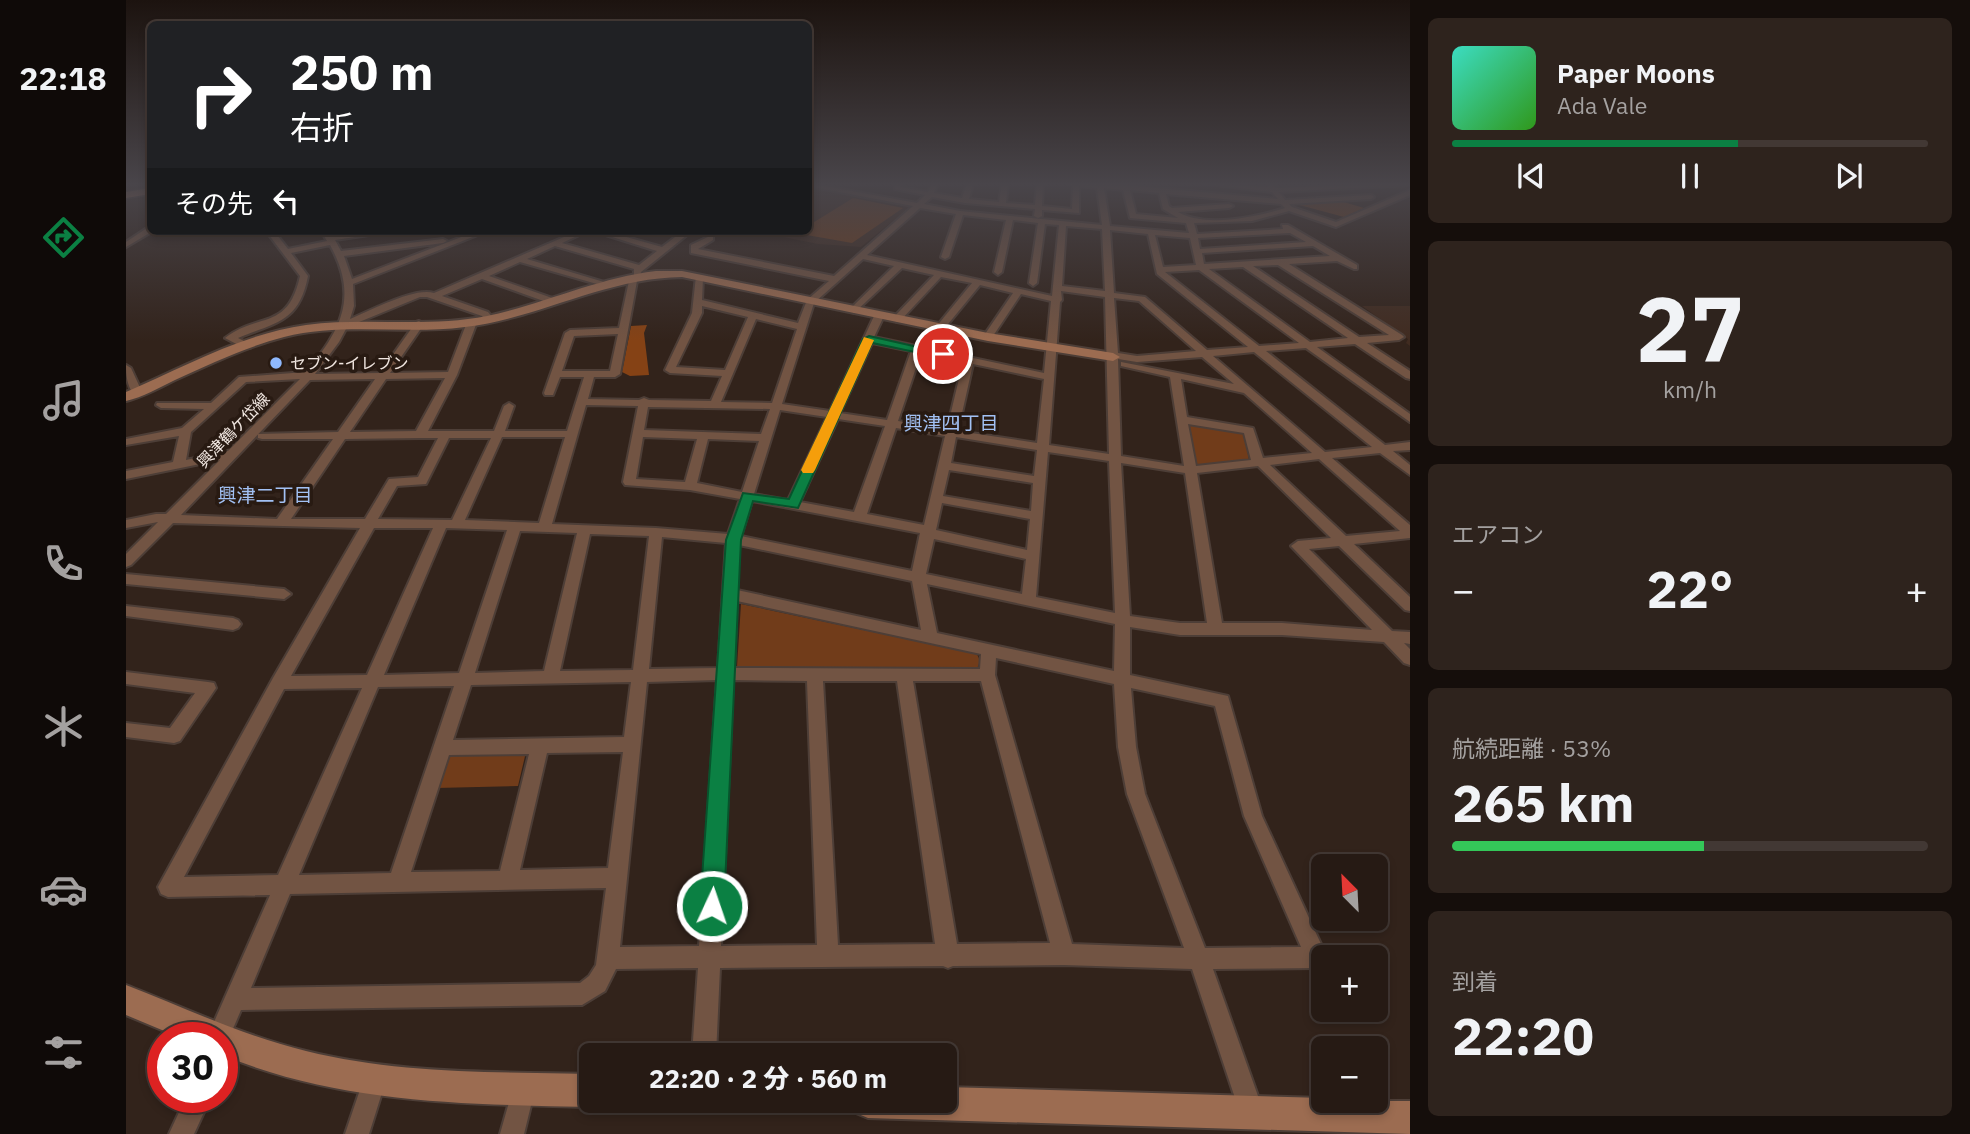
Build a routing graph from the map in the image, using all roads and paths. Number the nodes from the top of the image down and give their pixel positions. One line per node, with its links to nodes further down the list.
1 (274, 236): 22 (street)
2 (470, 236): 17 (street)
3 (573, 236): 18 (street)
4 (614, 236): 20 (street)
5 (680, 236): 20 (street)
6 (882, 236): 24 (street)
7 (952, 236): 25 (street)
8 (1006, 236): 34 (street)
9 (1038, 236): 41 (street)
10 (1062, 236): 46 (street)
11 (1106, 236): 45 (street)
12 (1152, 236): 33 (street)
13 (1194, 236): 21 (street)
14 (1300, 236): 19 (street)
15 (329, 237): 22 (street); 23 (street, 興津鶴ケ岱線)
16 (709, 238): 39 (street)
17 (462, 239): 23 (street); 42 (street)
18 (555, 244): 27 (street); 35 (street)
19 (1314, 244): 21 (street); 26 (street)
20 (662, 250): 35 (street)
21 (1199, 251): 31 (street)
22 (286, 252): 65 (street)
23 (339, 254): 42 (street, 興津鶴ケ岱線)
24 (860, 256): 30 (street); 39 (street)
25 (945, 257)
26 (1339, 258): 28 (street); 32 (street)
27 (520, 259): 37 (street); 43 (street)
28 (1280, 262): 29 (street); 64 (street)
29 (1244, 264): 31 (street); 64 (street)
30 (900, 265): 36 (street); 51 (street)
31 (1201, 267): 33 (street); 66 (street)
32 (1353, 267)
33 (1159, 270): 69 (street)
34 (998, 272)
35 (636, 274): 38 (street); 43 (street); 61 (street)
36 (939, 274): 40 (street); 55 (street)
37 (482, 276): 47 (street); 48 (street)
38 (699, 278): 49 (street); 50 (street)
39 (834, 279): 50 (street)
40 (978, 282): 44 (street); 60 (street)
41 (1033, 283)
42 (349, 284): 58 (street, 興津鶴ケ岱線)
43 (601, 284): 48 (street)
44 (1019, 291): 46 (street); 62 (street)
45 (1109, 293): 46 (street); 70 (street); 71 (street)
46 (1058, 294): 68 (street)
47 (437, 295): 54 (street); 58 (street)
48 (552, 300): 54 (street)
49 (698, 302): 52 (street); 74 (street)
50 (810, 302): 51 (street); 59 (street)
51 (854, 310): 53 (street)
52 (753, 316): 59 (street); 74 (street)
53 (879, 316): 55 (street); 63 (street)
54 (489, 319): 56 (street)
55 (897, 319): 60 (street)
56 (472, 322): 57 (street); 77 (street)
57 (419, 324): 58 (street); 79 (street)
58 (343, 326): 65 (street); 78 (street, 興津鶴ケ岱線)
59 (802, 327): 92 (street)
60 (941, 327): 62 (street)
61 (622, 331): 75 (street); 76 (street)
62 (988, 337): 68 (street)
63 (869, 339): 67 (street); 93 (street)
64 (1360, 342): 66 (street); 81 (street)
65 (247, 346): 83 (street)
66 (1310, 346): 69 (street); 95 (street)
67 (916, 349): 72 (street); 96 (street)
68 (1052, 349): 71 (street); 82 (street)
69 (1257, 350): 70 (street); 111 (street)
70 (1205, 354): 71 (street); 84 (street)
71 (1113, 358): 80 (street); 114 (street)
72 (970, 359): 82 (street); 101 (street)
73 (126, 368): 83 (street)
74 (728, 373): 88 (street)
75 (555, 374): 76 (street); 85 (street)
76 (590, 374): 87 (street)
77 (452, 375): 79 (street); 103 (street)
78 (311, 376): 79 (street); 90 (street); 105 (street); 112 (street, 興津鶴ケ岱線)
79 (384, 376): 102 (street)
80 (1175, 376): 84 (street); 94 (street)
81 (1410, 376)
82 (1049, 377): 110 (street)
83 (130, 388)
84 (1247, 390): 113 (street)
85 (549, 393)
86 (645, 401): 87 (street); 88 (street); 98 (street)
87 (581, 402): 100 (street)
88 (715, 404): 92 (street)
89 (161, 405): 90 (street)
90 (212, 406): 97 (street)
91 (509, 406): 99 (street)
92 (777, 406): 93 (street); 107 (street)
93 (832, 415): 96 (street); 125 (street)
94 (1181, 419): 115 (street); 118 (street)
95 (1410, 419)
96 (892, 424): 101 (street); 127 (street)
97 (186, 431): 108 (street); 116 (street)
98 (640, 433): 106 (street); 122 (street)
99 (498, 434): 100 (street); 104 (street); 132 (street)
100 (572, 434): 134 (street)
101 (950, 434): 110 (street); 117 (street)
102 (344, 435): 103 (street); 105 (street); 129 (street)
103 (420, 435): 104 (street)
104 (445, 435): 131 (street)
105 (262, 436): 128 (street)
106 (703, 436): 107 (street); 122 (street)
107 (767, 439): 123 (street)
108 (126, 442)
109 (1410, 446): 111 (street)
110 (1042, 449): 114 (street); 121 (street)
111 (1382, 449): 113 (street); 119 (street)
112 (232, 454): 116 (street); 128 (street, 興津鶴ケ岱線)
113 (1321, 455): 115 (street); 138 (street)
114 (1115, 460): 118 (street); 152 (street)
115 (1260, 461): 118 (street); 141 (street)
116 (179, 464): 120 (street)
117 (943, 465): 121 (street); 124 (street)
118 (1189, 470): 154 (street)
119 (1410, 471)
120 (126, 474)
121 (1041, 481): 126 (street)
122 (690, 486): 123 (street)
123 (748, 496): 125 (street); 139 (street)
124 (935, 498): 126 (street); 137 (street)
125 (793, 504): 127 (street)
126 (1038, 516): 143 (street)
127 (859, 517): 137 (street)
128 (175, 519): 129 (street); 130 (street); 140 (street, 興津鶴ケ岱線)
129 (281, 523): 131 (street)
130 (126, 524)
131 (368, 524): 132 (street); 170 (street)
132 (449, 524): 133 (street); 167 (street)
133 (515, 526): 134 (street); 168 (street)
134 (544, 527): 135 (street)
135 (585, 528): 136 (street); 165 (street)
136 (656, 532): 139 (street); 164 (street)
137 (928, 532): 143 (street); 145 (street)
138 (1410, 533): 141 (street)
139 (733, 540): 145 (street); 148 (street)
140 (147, 541): 142 (street); 144 (street, 興津鶴ケ岱線)
141 (1344, 542): 150 (street); 155 (street)
142 (126, 545)
143 (1034, 556): 149 (street)
144 (126, 562)
145 (918, 576): 149 (street); 156 (street)
146 (126, 579): 147 (street)
147 (284, 594)
148 (730, 594): 156 (street); 160 (street)
149 (1029, 599): 152 (street)
150 (1410, 606)
151 (126, 611): 153 (street)
152 (1122, 620): 154 (street); 169 (street)
153 (233, 624)
154 (1216, 630): 155 (street)
155 (1384, 635): 157 (street); 159 (street)
156 (930, 638): 158 (street)
157 (1410, 638)
158 (989, 650): 163 (street); 169 (street)
159 (1410, 659)
160 (725, 674): 161 (street); 164 (street); 183 (street)
161 (816, 675): 162 (street); 180 (street)
162 (904, 675): 163 (street); 181 (street)
163 (987, 675): 179 (street)
164 (639, 676): 165 (street); 172 (street)
165 (551, 677): 168 (street)
166 (126, 678): 171 (street)
167 (376, 679): 168 (street); 170 (street); 178 (street)
168 (465, 679): 174 (street)
169 (1122, 679): 184 (street); 184 (street)
170 (279, 683): 178 (street)
171 (126, 730)
172 (631, 744): 173 (street); 175 (street)
173 (540, 745): 174 (street); 176 (street)
174 (443, 748): 177 (street)
175 (616, 878): 176 (street); 182 (street)
176 (508, 880): 177 (street)
177 (398, 883): 178 (street)
178 (284, 884): 185 (street)
179 (1064, 954): 181 (street); 184 (street)
180 (828, 957): 181 (street); 183 (street)
181 (948, 957)
182 (608, 958): 183 (street); 185 (street)
183 (709, 958): 189 (street)
184 (1199, 959): 196 (street)
185 (234, 999): 188 (street)
186 (126, 1000): 187 (street)
187 (178, 1022)
188 (227, 1022)
189 (705, 1043)
190 (238, 1046): 191 (street)
191 (374, 1080): 192 (street); 200 (street)
192 (523, 1089): 193 (street); 198 (street)
193 (579, 1091)
194 (957, 1104): 196 (street)
195 (191, 1113): 199 (street)
196 (1252, 1113): 197 (street)
197 (1410, 1118)
198 (515, 1132)
199 (181, 1134)
200 (357, 1134)

